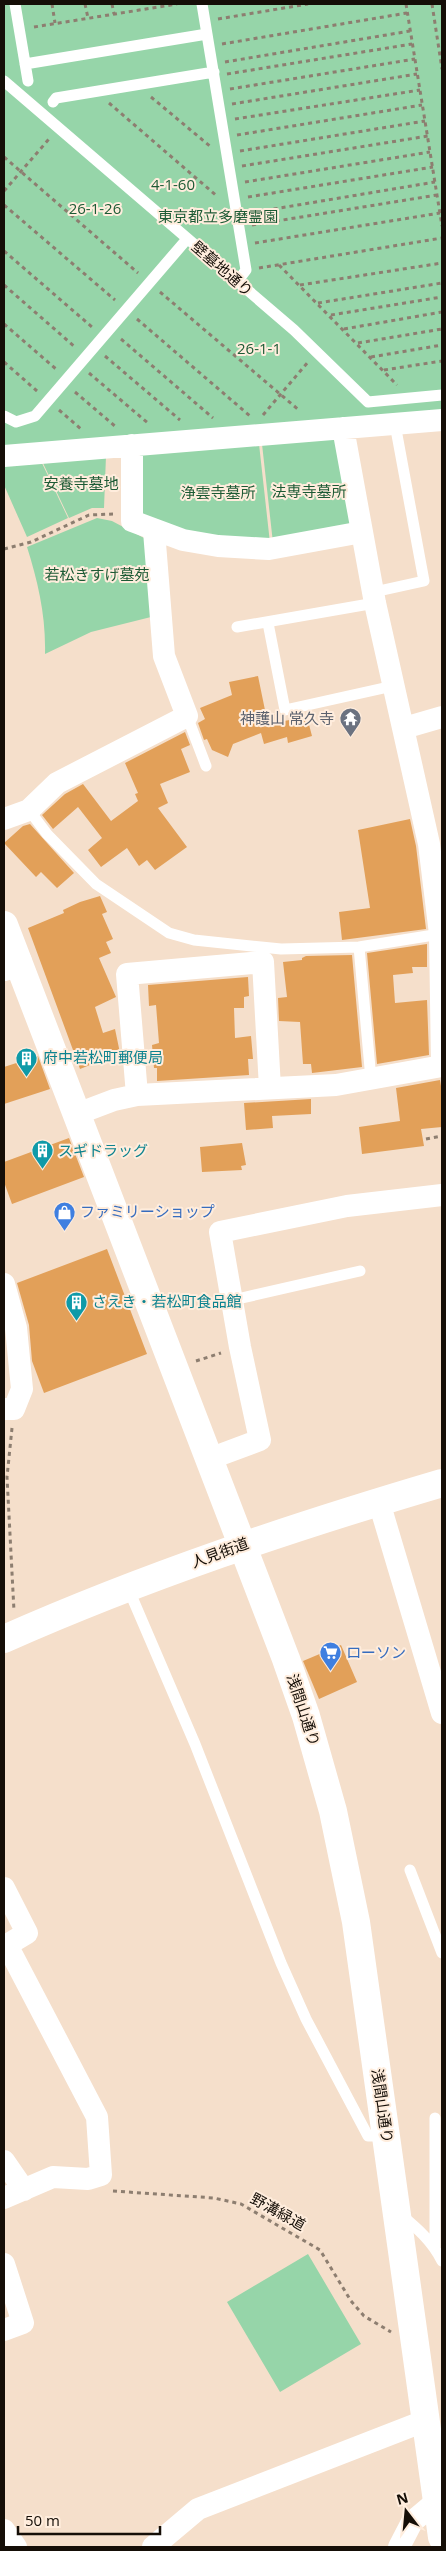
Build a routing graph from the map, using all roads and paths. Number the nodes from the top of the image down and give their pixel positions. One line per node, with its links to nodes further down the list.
1 (15, 4): 18 (lane)
2 (52, 4): 17 (path)
3 (85, 4): 15 (path)
4 (112, 4): 14 (path)
5 (137, 4): 12 (path)
6 (168, 4): 7 (path); 12 (path)
7 (177, 4)
8 (202, 4): 16 (lane)
9 (308, 4): 16 (path)
10 (406, 4): 13 (path)
11 (432, 4): 25 (path)
12 (138, 10): 14 (path)
13 (407, 13): 19 (path); 22 (path)
14 (114, 14): 15 (path)
15 (88, 18): 17 (path)
16 (205, 21): 20 (lane)
17 (55, 24): 18 (path)
18 (19, 30): 24 (lane)
19 (410, 31): 21 (path); 26 (path)
20 (208, 34): 22 (lane); 24 (lane)
21 (412, 44): 23 (path); 26 (path)
22 (210, 46): 26 (lane)
23 (415, 59): 27 (path); 32 (path)
24 (25, 64): 29 (lane)
25 (442, 69)
26 (213, 71): 30 (lane); 32 (lane)
27 (417, 74): 31 (path); 36 (path)
28 (4, 81): 53 (lane, 壁墓地通り)
29 (28, 81)
30 (137, 85): 33 (lane); 43 (path)
31 (420, 90): 35 (path); 37 (path)
32 (217, 91): 36 (lane)
33 (95, 92): 34 (lane); 51 (path)
34 (53, 102)
35 (422, 105): 38 (path); 40 (path)
36 (219, 106): 37 (lane)
37 (222, 121): 40 (lane)
38 (425, 121): 39 (path); 43 (path)
39 (428, 136): 42 (path); 43 (path)
40 (224, 137): 43 (lane)
41 (50, 139): 47 (path)
42 (430, 152): 44 (path); 46 (path)
43 (228, 161): 46 (lane)
44 (433, 167): 45 (path); 49 (path)
45 (435, 182): 48 (path); 51 (path)
46 (232, 184): 49 (lane)
47 (4, 191)
48 (437, 195): 50 (path); 51 (path)
49 (235, 199): 51 (lane)
50 (440, 213): 52 (path); 55 (path)
51 (238, 218): 55 (lane)
52 (442, 226)
53 (187, 238): 60 (lane, 壁墓地通り); 71 (lane)
54 (442, 238): 58 (path)
55 (242, 245): 59 (lane)
56 (4, 250): 71 (path)
57 (442, 263): 63 (path)
58 (278, 264): 59 (path); 63 (path)
59 (246, 270): 60 (lane)
60 (238, 282): 82 (lane, 壁墓地通り)
61 (442, 283): 65 (path)
62 (4, 285): 76 (path)
63 (299, 285): 65 (path)
64 (442, 297): 67 (path)
65 (318, 303): 67 (path)
66 (442, 312): 69 (path)
67 (330, 316): 69 (path)
68 (4, 324): 80 (path)
69 (344, 329): 72 (path)
70 (442, 329): 72 (path)
71 (106, 333): 74 (lane); 84 (path)
72 (358, 343): 75 (path)
73 (442, 345): 75 (path)
74 (94, 347): 76 (lane); 86 (path)
75 (371, 357): 79 (path)
76 (83, 361): 80 (lane); 90 (path)
77 (309, 361): 87 (path)
78 (442, 361): 79 (path)
79 (383, 370): 81 (path)
80 (65, 381): 83 (lane); 91 (path)
81 (402, 390)
82 (442, 396)
83 (4, 416)
84 (214, 418)
85 (442, 420): 88 (street)
86 (180, 421)
87 (257, 422)
88 (395, 424): 89 (street); 97 (lane)
89 (343, 428): 91 (street); 95 (street)
90 (155, 430)
91 (127, 439): 92 (street); 93 (street)
92 (4, 456)
93 (132, 521): 94 (street); 96 (path)
94 (154, 531): 95 (street); 101 (street)
95 (362, 532): 97 (street)
96 (4, 549)
97 (374, 598): 98 (lane); 100 (street)
98 (268, 623): 99 (lane); 100 (lane)
99 (237, 627)
100 (393, 686): 103 (street)
101 (187, 716): 104 (lane); 105 (street)
102 (442, 716): 103 (street)
103 (404, 728): 108 (street)
104 (206, 766)
105 (29, 810): 106 (street); 109 (lane)
106 (4, 819)
107 (4, 925): 110 (street, 浅間山通り)
108 (440, 934): 109 (lane); 111 (street)
109 (359, 947): 111 (lane)
110 (11, 964): 114 (street, 浅間山通り)
111 (371, 1079): 112 (street)
112 (270, 1088): 113 (street); 113 (street)
113 (137, 1095): 114 (street)
114 (77, 1114): 122 (street, 浅間山通り)
115 (442, 1136): 116 (path)
116 (426, 1139)
117 (442, 1195): 120 (street)
118 (360, 1271): 120 (lane)
119 (4, 1284): 123 (street)
120 (233, 1300): 121 (street)
121 (240, 1347): 122 (path); 124 (street)
122 (174, 1368): 124 (street, 浅間山通り)
123 (9, 1409): 129 (path)
124 (209, 1459): 127 (street, 浅間山通り)
125 (442, 1483): 126 (street, 人見街道)
126 (378, 1502): 127 (street, 人見街道); 130 (street)
127 (241, 1545): 128 (street, 人見街道); 135 (street, 浅間山通り)
128 (128, 1588): 129 (street, 人見街道); 135 (lane)
129 (9, 1637)
130 (442, 1713)
131 (410, 1870): 133 (lane)
132 (4, 1888): 137 (street)
133 (442, 1953)
134 (435, 2118): 141 (lane)
135 (387, 2136): 140 (street, 浅間山通り)
136 (4, 2161): 137 (street)
137 (24, 2190): 139 (street)
138 (110, 2190): 145 (path, 野溝緑道)
139 (4, 2198)
140 (397, 2211): 141 (lane); 145 (street, 浅間山通り)
141 (435, 2247): 142 (lane)
142 (442, 2261)
143 (4, 2264): 144 (street)
144 (4, 2330)
145 (417, 2343): 146 (street, 浅間山通り)
146 (427, 2420): 147 (street, 浅間山通り); 151 (street)
147 (438, 2483): 149 (street, 浅間山通り); 152 (street)
148 (4, 2530): 150 (street)
149 (442, 2537)
150 (16, 2547)
151 (153, 2547)
152 (399, 2547)

